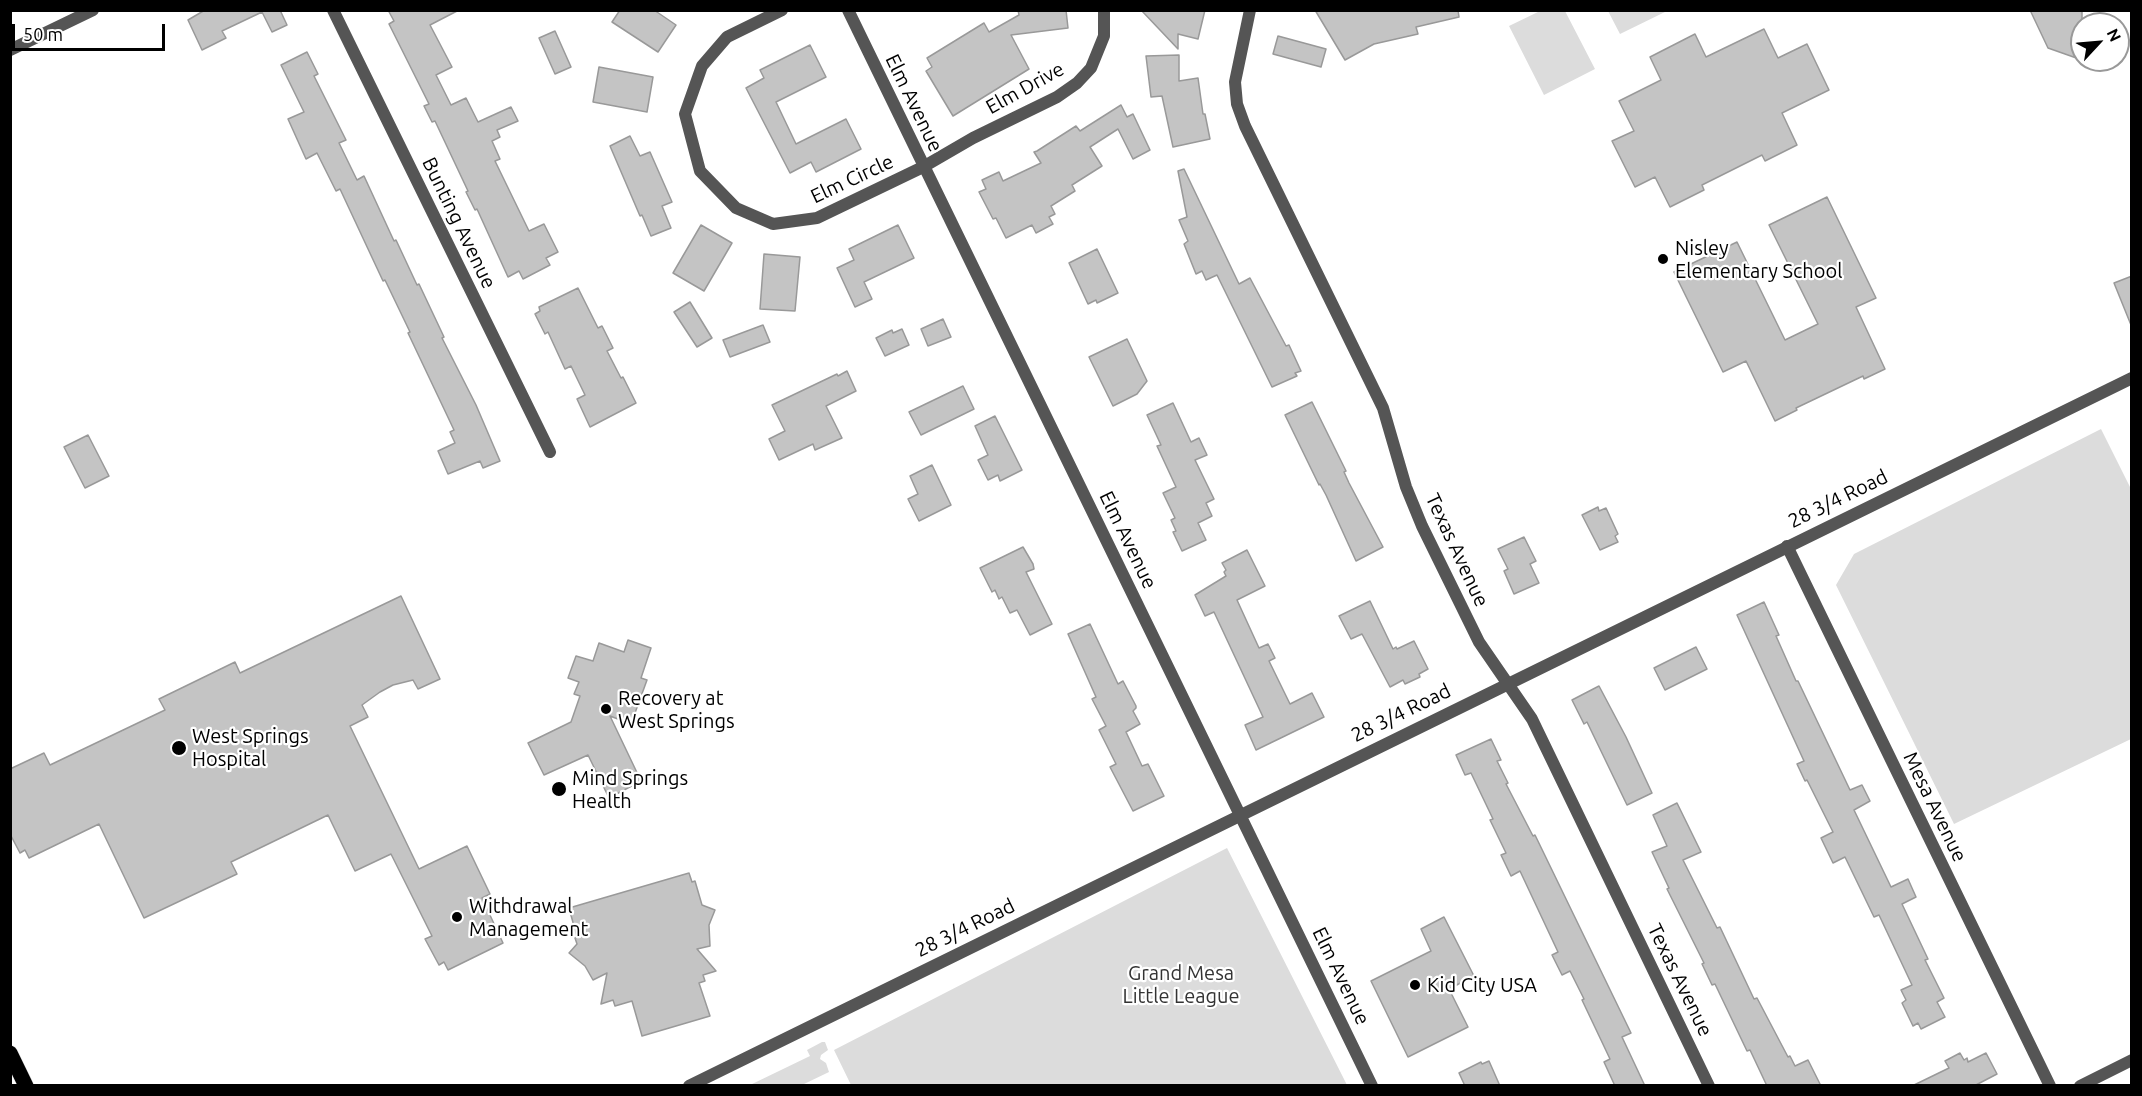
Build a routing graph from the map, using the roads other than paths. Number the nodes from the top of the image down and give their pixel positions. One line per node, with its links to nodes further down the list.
1 (93, 10): 7 (street)
2 (333, 10): 10 (street, Bunting Avenue)
3 (782, 10): 8 (street, Elm Circle)
4 (848, 10): 8 (street, Elm Avenue)
5 (1104, 10): 8 (street, Elm Drive)
6 (1250, 10): 12 (street, Texas Avenue)
7 (10, 50)
8 (923, 167): 13 (street, Elm Avenue)
9 (2132, 378): 11 (street, 28 3/4 Road)
10 (550, 452)
11 (1787, 546): 12 (street, 28 3/4 Road); 20 (street, Mesa Avenue)
12 (1508, 683): 13 (street, 28 3/4 Road); 19 (street, Texas Avenue)
13 (1240, 814): 17 (street, 28 3/4 Road); 18 (street, Elm Avenue)
14 (10, 1053): 16 (main road)
15 (2132, 1060): 21 (street)
16 (26, 1086)
17 (689, 1086)
18 (1372, 1086)
19 (1709, 1086)
20 (2050, 1086)
21 (2080, 1086)

